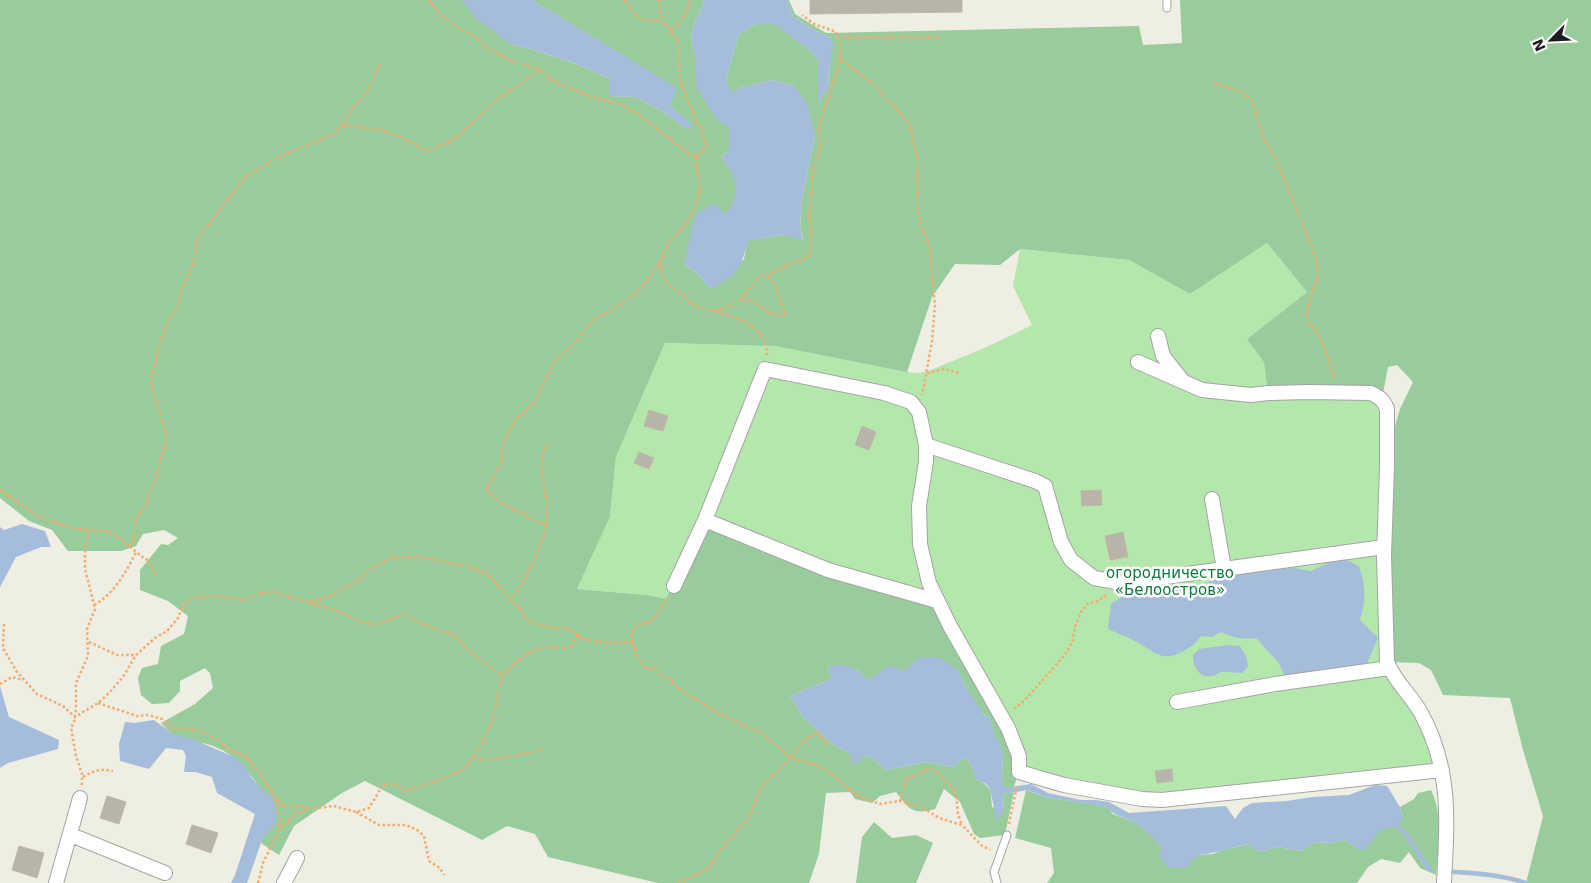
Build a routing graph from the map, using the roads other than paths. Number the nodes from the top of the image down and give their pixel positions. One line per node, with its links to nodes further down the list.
1 (1167, 0): 2 (lane)
2 (1167, 8)
3 (1158, 336): 5 (street)
4 (1138, 362): 5 (street)
5 (1184, 383): 9 (street)
6 (926, 445): 8 (street); 10 (street); 12 (street)
7 (1212, 499): 10 (street)
8 (705, 520): 11 (street); 12 (street)
9 (1384, 548): 10 (street); 13 (street)
10 (1224, 569)
11 (674, 586)
12 (937, 601): 15 (street)
13 (1389, 668): 14 (street); 15 (street)
14 (1177, 702)
15 (1442, 770): 24 (street)
16 (80, 798): 17 (street)
17 (70, 835): 20 (street); 21 (street)
18 (1007, 835): 23 (lane)
19 (297, 858): 22 (street)
20 (165, 873)
21 (56, 883)
22 (284, 883)
23 (997, 883)
24 (1444, 883)

